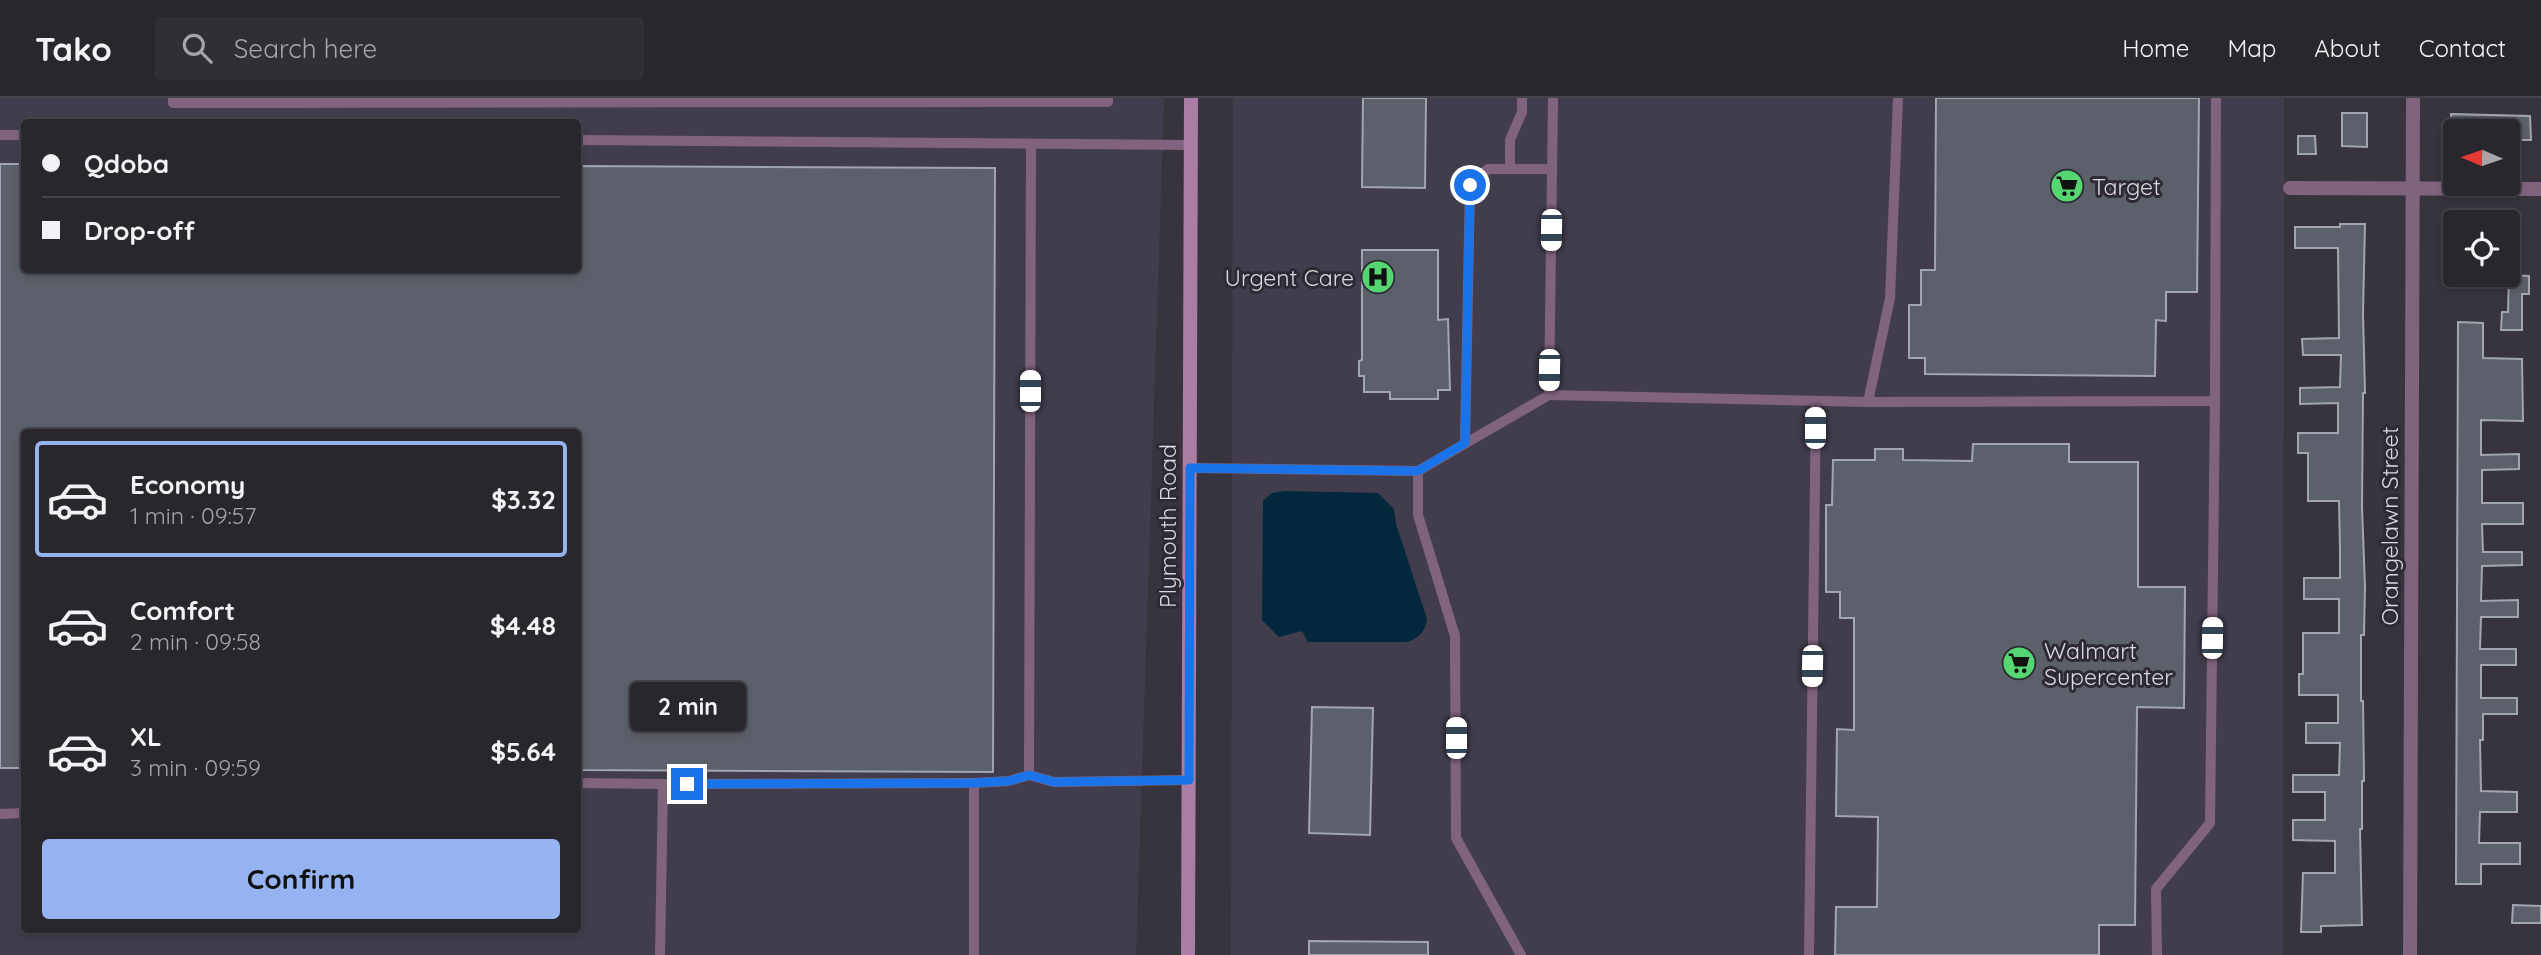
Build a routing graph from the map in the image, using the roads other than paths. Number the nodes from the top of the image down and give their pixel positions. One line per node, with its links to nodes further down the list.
1 (173, 98): 9 (lane)
2 (1108, 98): 9 (lane)
3 (1191, 98): 14 (main road, Plymouth Road)
4 (1522, 98): 15 (lane)
5 (1553, 98): 16 (lane)
6 (1898, 98): 23 (lane)
7 (2216, 98): 22 (lane)
8 (2413, 98): 18 (street, Orangelawn Street)
9 (491, 100)
10 (0, 135): 11 (lane)
11 (21, 135)
12 (581, 140): 13 (lane)
13 (1031, 144): 14 (lane); 27 (lane)
14 (1192, 145): 25 (main road, Plymouth Road)
15 (1510, 169): 16 (lane); 24 (lane)
16 (1552, 169): 20 (lane)
17 (2290, 188): 18 (street)
18 (2413, 189): 19 (street); 40 (street, Orangelawn Street)
19 (2541, 189)
20 (1549, 395): 21 (lane); 24 (lane)
21 (1815, 401): 23 (lane); 38 (lane)
22 (2214, 401): 23 (lane); 39 (lane)
23 (1868, 402)
24 (1465, 443): 26 (lane)
25 (1190, 468): 26 (lane); 28 (main road, Plymouth Road)
26 (1418, 471): 37 (lane)
27 (1029, 775): 28 (lane); 30 (lane)
28 (1189, 780): 36 (main road, Plymouth Road)
29 (581, 783): 31 (lane)
30 (974, 783): 31 (lane); 35 (lane)
31 (663, 784): 34 (lane)
32 (21, 813): 33 (lane)
33 (0, 814)
34 (660, 955)
35 (974, 955)
36 (1188, 955)
37 (1521, 955)
38 (1809, 955)
39 (2157, 955)
40 (2410, 955)

